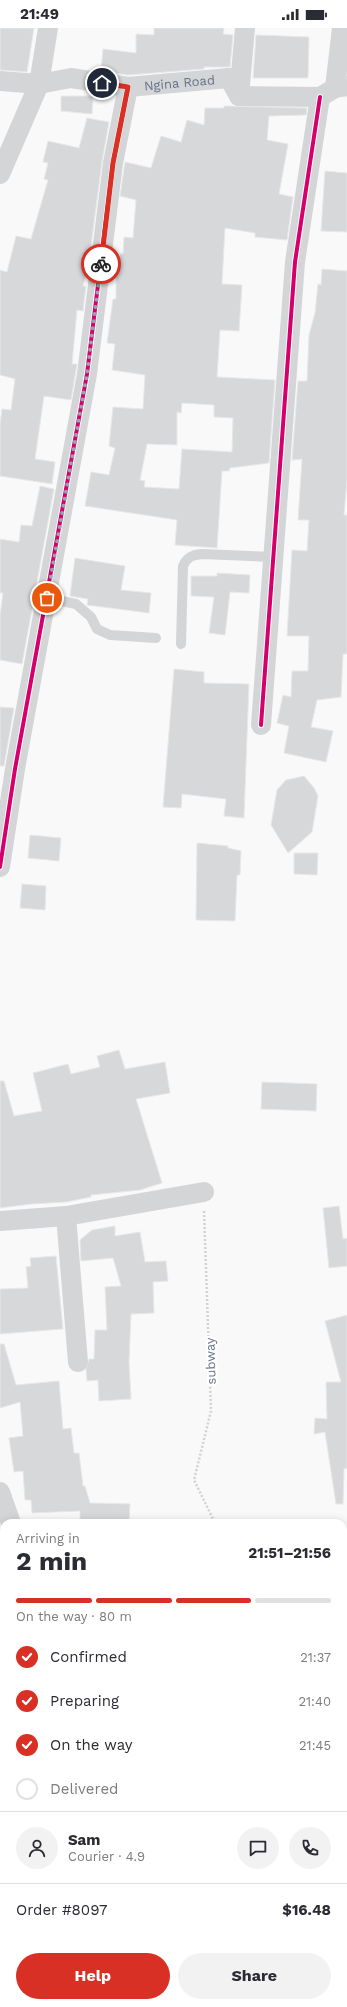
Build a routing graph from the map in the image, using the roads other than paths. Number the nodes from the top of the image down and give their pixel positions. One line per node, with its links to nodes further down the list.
1 (48, 28): 5 (street)
2 (245, 28): 8 (street)
3 (342, 28): 7 (street)
4 (0, 81): 5 (street, Ngina Road)
5 (39, 84): 6 (street, Ngina Road); 9 (street)
6 (128, 87): 8 (street, Ngina Road); 11 (street)
7 (334, 91): 8 (street); 10 (street)
8 (239, 96)
9 (0, 174)
10 (273, 557): 13 (lane); 14 (street)
11 (47, 598): 12 (lane); 15 (street)
12 (156, 638)
13 (181, 644)
14 (261, 725)
15 (0, 867)
16 (204, 1192): 17 (street)
17 (66, 1216): 18 (street); 19 (street)
18 (0, 1221)
19 (78, 1362)
20 (0, 1492): 21 (street)
21 (10, 1519)

